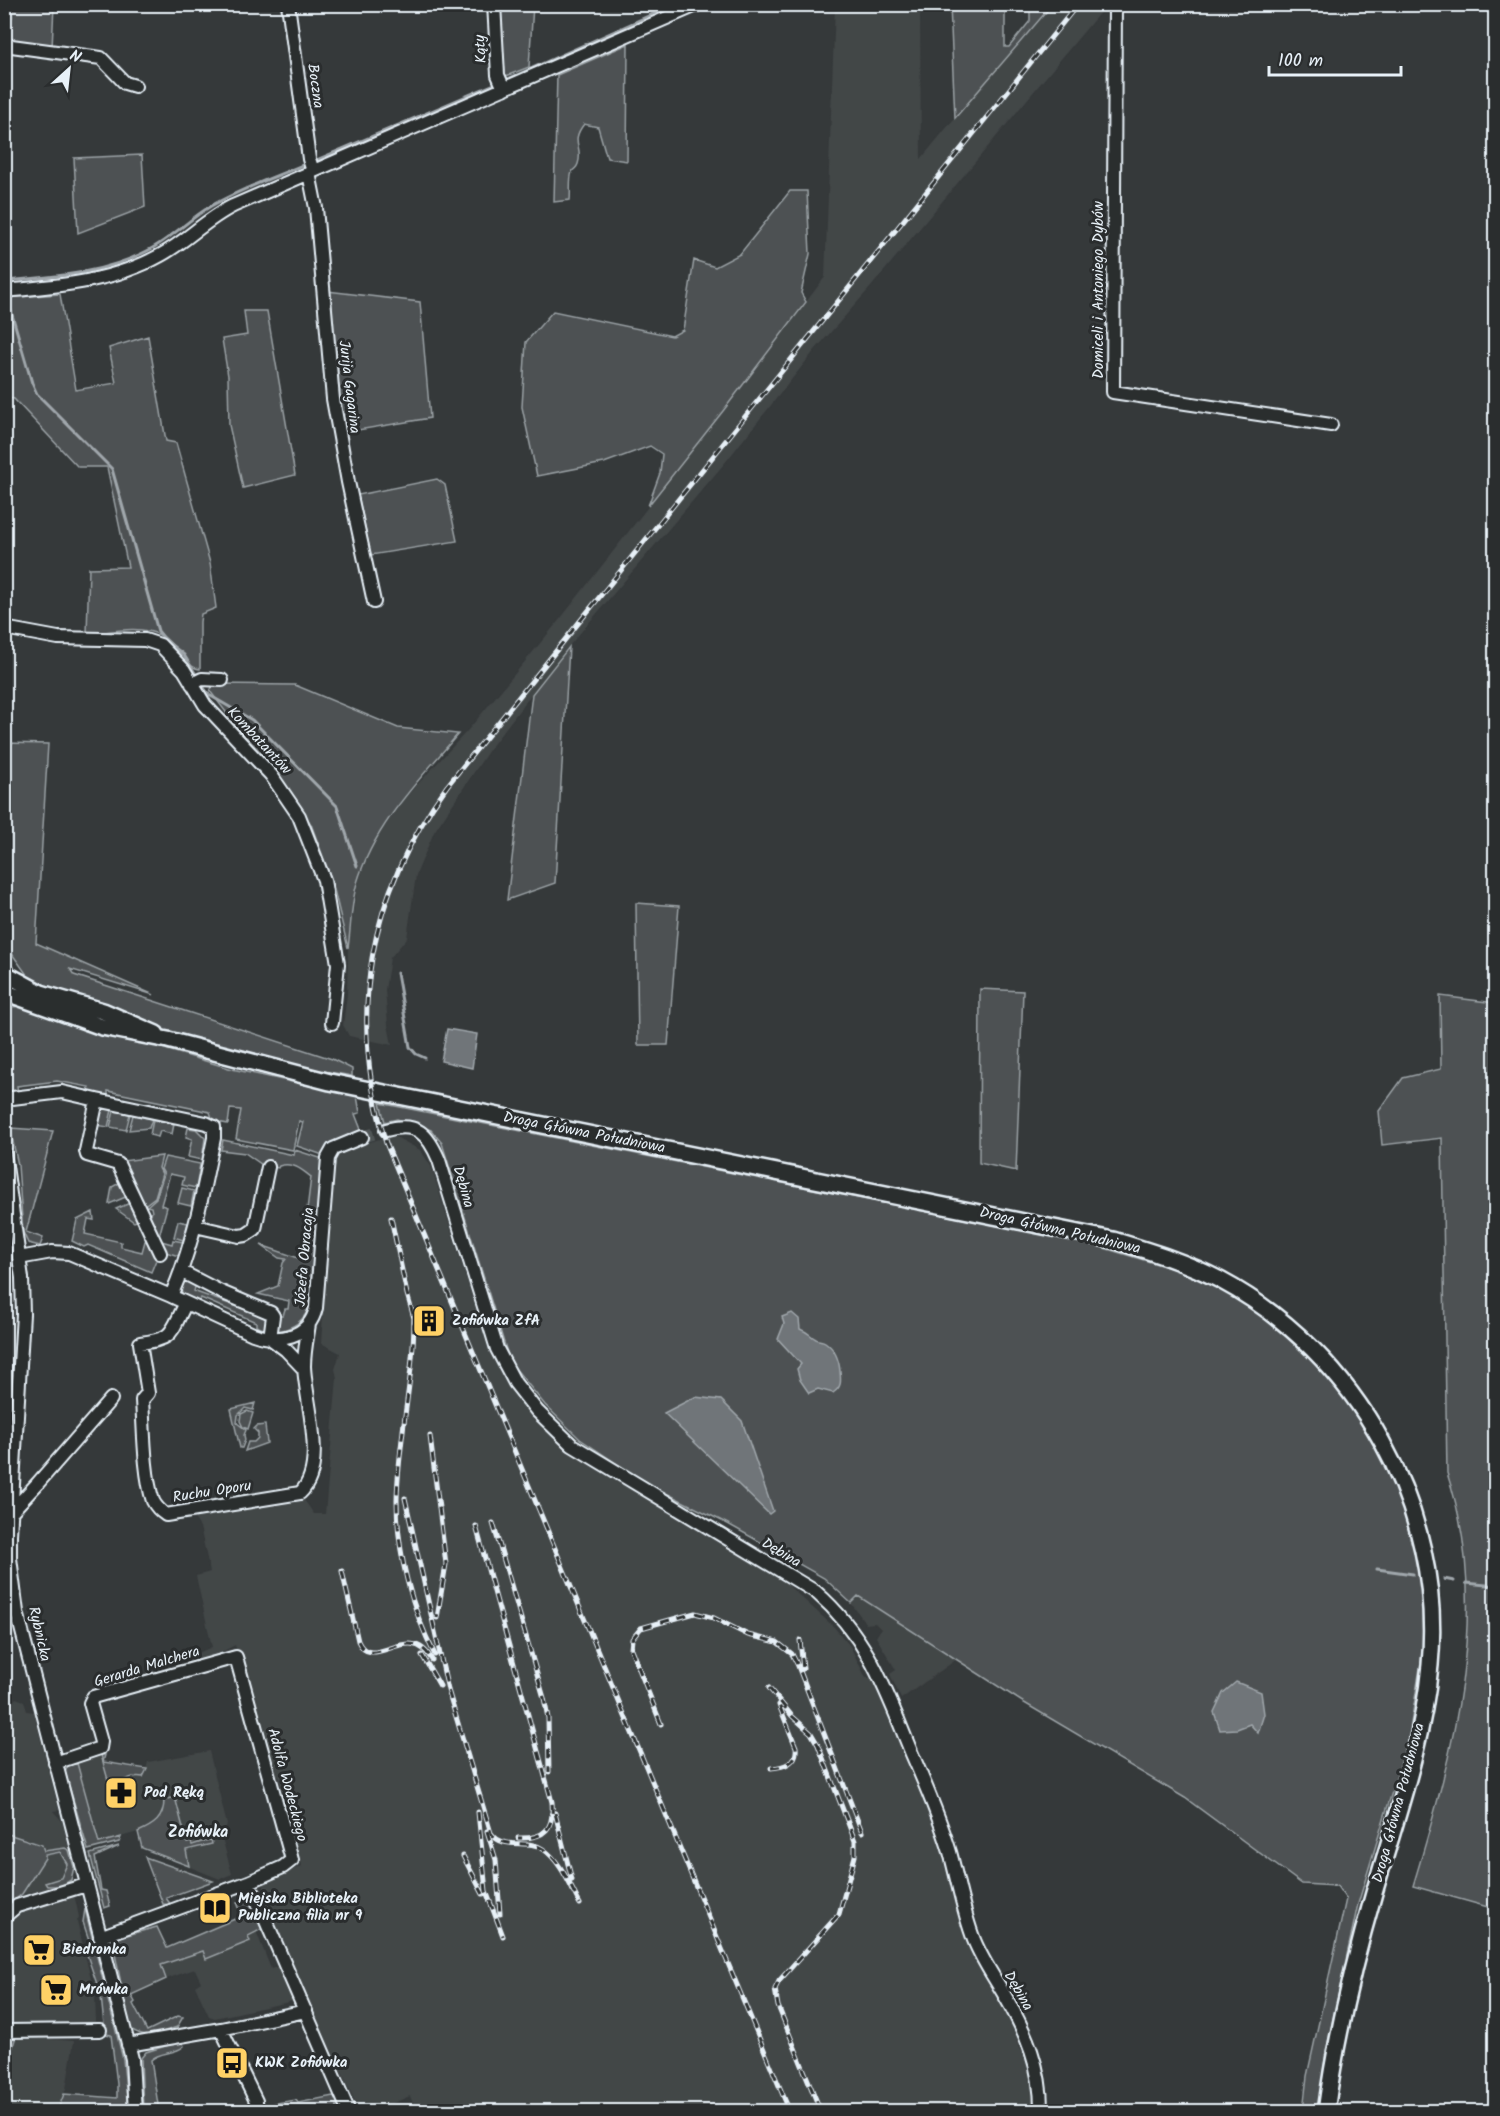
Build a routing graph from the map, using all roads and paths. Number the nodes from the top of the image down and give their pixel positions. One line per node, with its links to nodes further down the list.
1 (288, 4): 8 (street, Boczna)
2 (494, 4): 7 (street, Kąty)
3 (699, 4): 7 (street)
4 (1115, 4): 10 (street, Domiceli i Antoniego Dybów)
5 (4, 45): 6 (street)
6 (135, 86)
7 (504, 89): 8 (street)
8 (311, 172): 9 (street); 11 (street, Jurija Gagarina)
9 (4, 291)
10 (1331, 425)
11 (375, 602)
12 (4, 628): 14 (street, Kombatantów)
13 (222, 680): 14 (street)
14 (197, 682): 17 (street, Kombatantów)
15 (5, 974): 18 (main road, Droga Główna Południowa)
16 (4, 992): 18 (main road, Droga Główna Południowa)
17 (332, 1023)
18 (168, 1040): 52 (main road, Droga Główna Południowa)
19 (4, 1099): 20 (street)
20 (98, 1100): 25 (street); 27 (street)
21 (386, 1130): 51 (street, Dębina)
22 (362, 1137): 32 (street, Józefa Obracaja)
23 (4, 1152): 26 (street, Rybnicka)
24 (268, 1167): 25 (street)
25 (195, 1226): 29 (street)
26 (10, 1234): 28 (street, Rybnicka)
27 (160, 1253)
28 (19, 1258): 30 (street); 36 (street, Rybnicka)
29 (182, 1272): 30 (street); 33 (street)
30 (171, 1296): 31 (street)
31 (186, 1303): 33 (street); 34 (street, Ruchu Oporu)
32 (309, 1324): 33 (street, Józefa Obracaja); 34 (street, Ruchu Oporu)
33 (270, 1338): 34 (street)
34 (304, 1369)
35 (111, 1399): 36 (street)
36 (11, 1512): 38 (street, Rybnicka)
37 (236, 1657): 38 (street, Gerarda Malchera); 39 (street, Adolfa Wodeckiego)
38 (55, 1763): 40 (street, Rybnicka)
39 (249, 1882): 42 (street, Adolfa Wodeckiego); 43 (street)
40 (86, 1886): 41 (street); 42 (street, Rybnicka)
41 (4, 1917)
42 (100, 1937): 47 (street, Rybnicka)
43 (306, 2011): 44 (street); 50 (street)
44 (221, 2029): 47 (street); 49 (street)
45 (100, 2030): 46 (street)
46 (4, 2031)
47 (128, 2045): 48 (street, Rybnicka)
48 (135, 2111)
49 (257, 2112)
50 (349, 2112)
51 (1041, 2112)
52 (1326, 2112)

